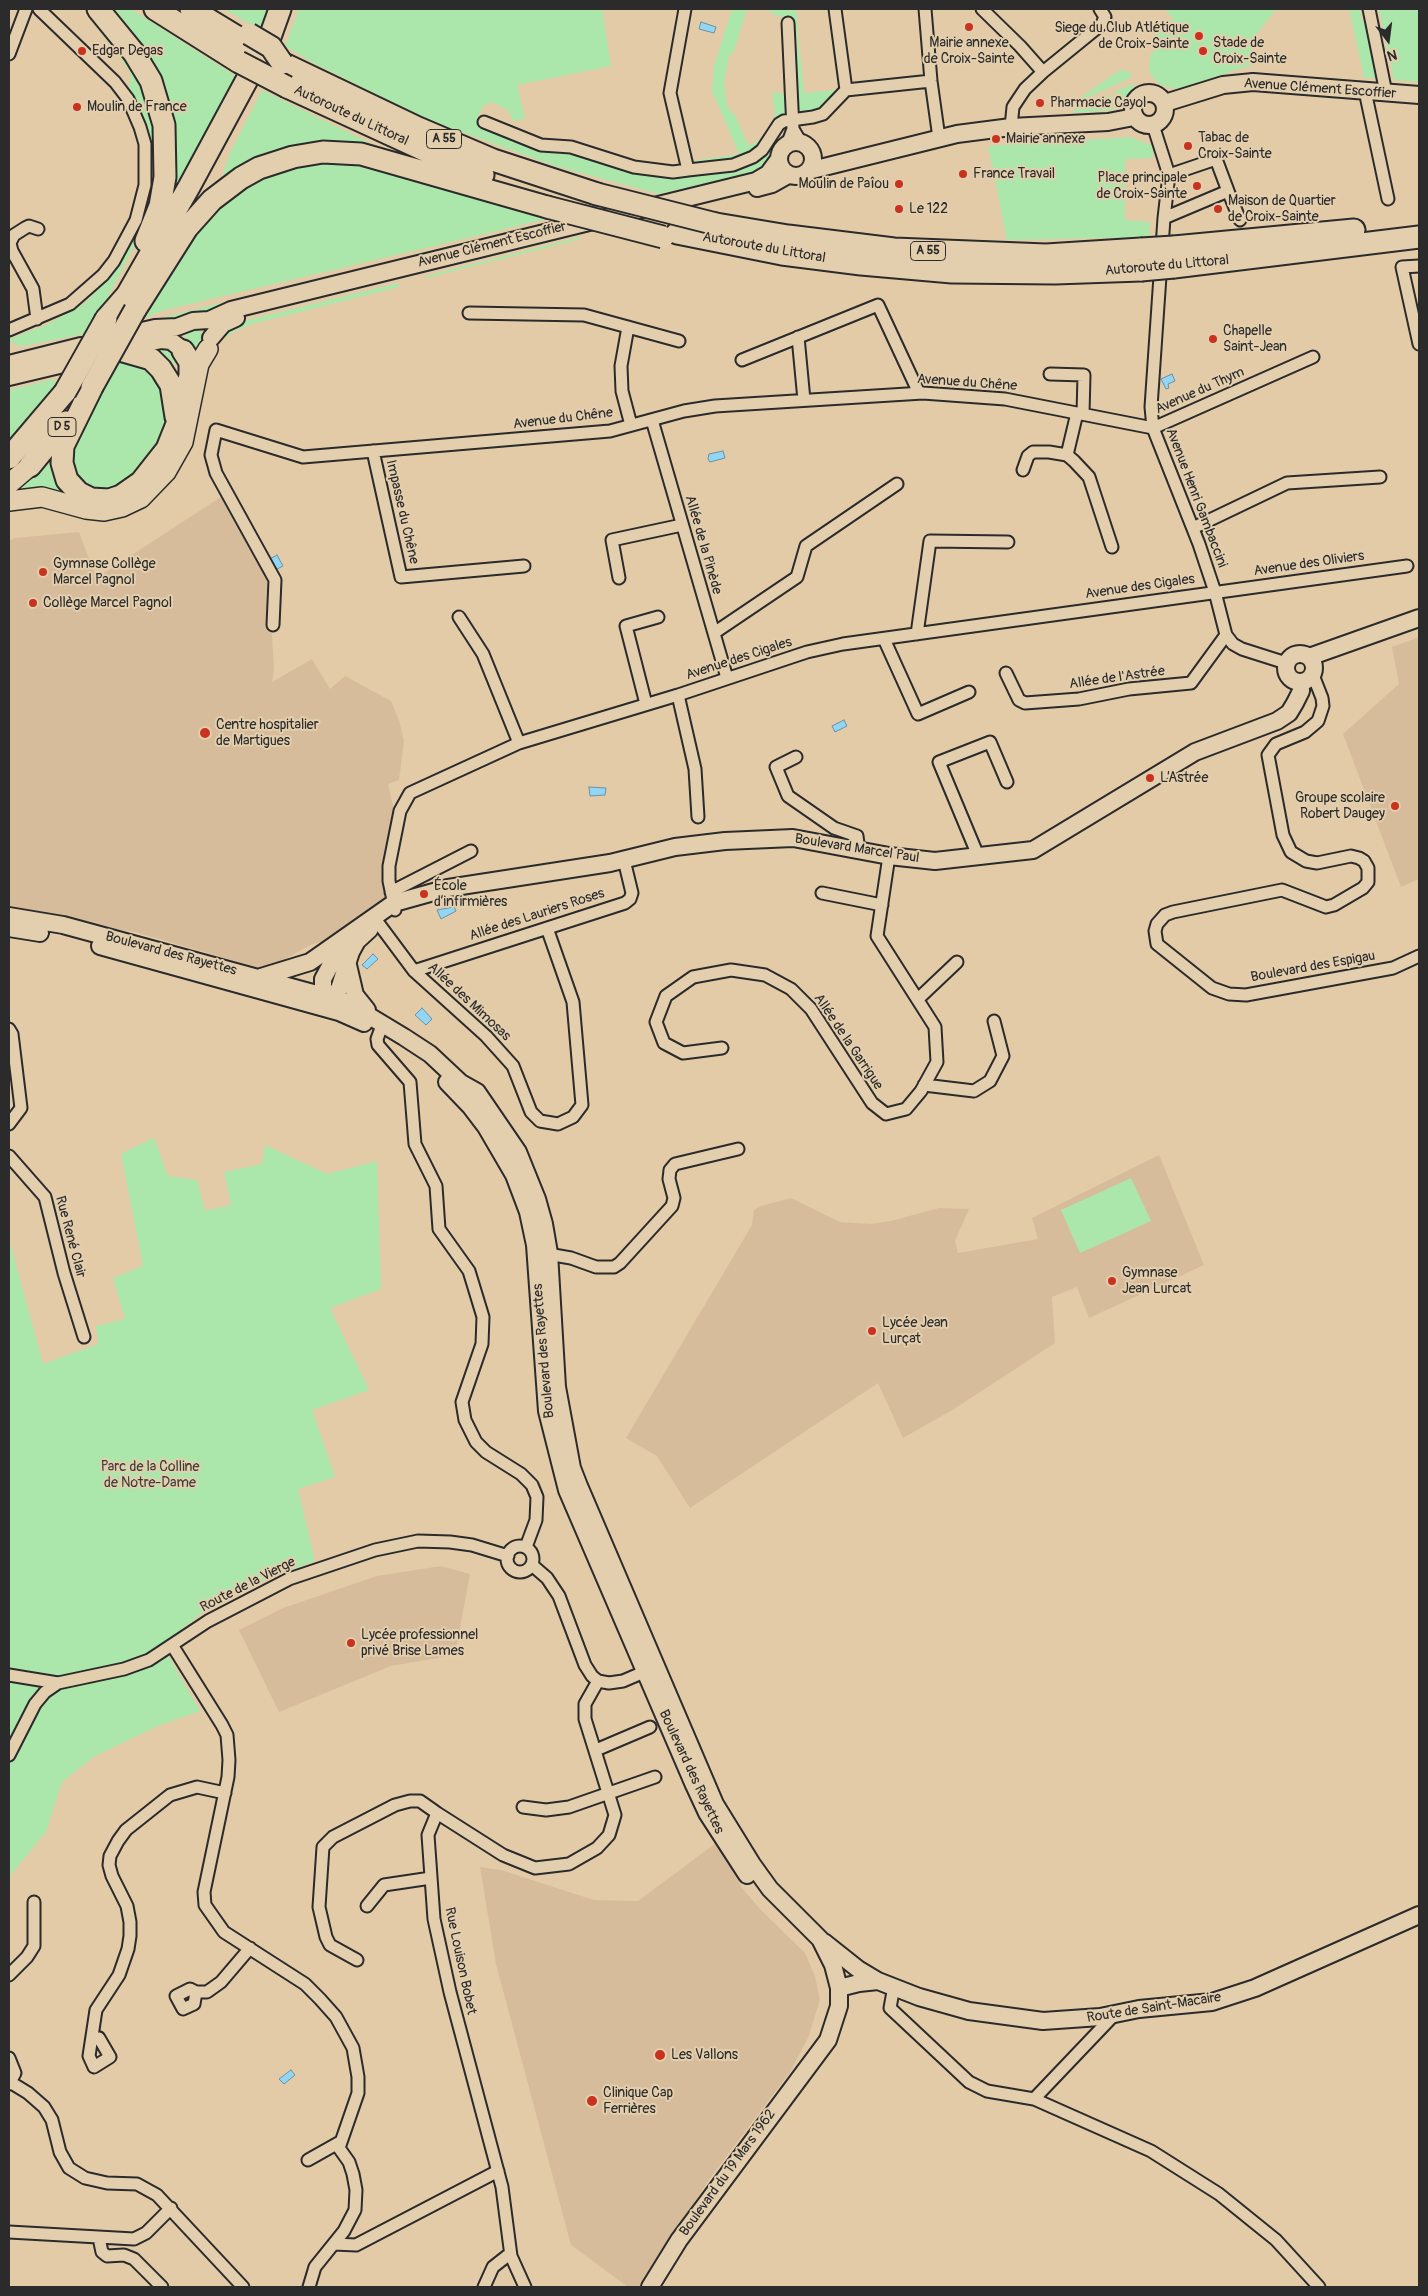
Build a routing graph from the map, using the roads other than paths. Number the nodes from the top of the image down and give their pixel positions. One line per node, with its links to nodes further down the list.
1 (26, 9): 17 (street)
2 (39, 9): 51 (street)
3 (98, 9): 52 (highway)
4 (155, 9): 16 (highway, Autoroute du Littoral / A 55)
5 (191, 9): 16 (highway, Autoroute du Littoral / A 55)
6 (213, 9): 16 (highway)
7 (280, 9): 52 (highway)
8 (290, 9): 49 (highway)
9 (685, 9): 34 (street)
10 (835, 9): 21 (street)
11 (925, 9): 20 (street)
12 (982, 9): 18 (street)
13 (1100, 9): 18 (street)
14 (1369, 9): 23 (street)
15 (788, 23): 28 (street)
16 (245, 46): 19 (highway, Autoroute du Littoral / A 55, bridge); 19 (highway, bridge)
17 (9, 54)
18 (1043, 72): 30 (street)
19 (289, 74): 44 (highway, Autoroute du Littoral / A 55); 47 (highway, Autoroute du Littoral / A 55, bridge)
20 (931, 81): 21 (street); 31 (street)
21 (846, 90): 28 (street)
22 (1365, 91): 23 (main road, Avenue Clément Escoffier); 25 (main road, Avenue Clément Escoffier); 39 (street)
23 (1386, 93): 24 (main road, Avenue Clément Escoffier)
24 (1419, 95)
25 (1165, 103): 26 (main road); 29 (main road)
26 (1134, 117): 29 (main road); 30 (main road)
27 (484, 122): 34 (street)
28 (792, 124): 32 (street); 34 (street)
29 (1153, 125): 36 (street, Avenue Henri Gambaccini)
30 (1011, 127): 31 (main road)
31 (939, 138): 33 (main road)
32 (795, 150): 33 (main road); 35 (main road); 37 (main road); 53 (main road, Avenue Clément Escoffier)
33 (838, 164): 35 (main road)
34 (688, 170)
35 (808, 171): 37 (main road, Avenue Clément Escoffier)
36 (1169, 174): 38 (street); 40 (street, Avenue Henri Gambaccini)
37 (788, 175): 59 (main road, Avenue Clément Escoffier)
38 (1228, 190): 40 (street); 41 (street)
39 (1388, 199)
40 (1164, 218): 76 (street, Avenue Henri Gambaccini)
41 (1240, 220)
42 (1419, 223): 46 (highway, A 55)
43 (38, 229): 51 (street)
44 (670, 235): 47 (highway, Autoroute du Littoral / A 55); 49 (highway, bridge)
45 (1419, 236): 46 (highway, Autoroute du Littoral / A 55)
46 (1174, 257): 47 (highway, Autoroute du Littoral / A 55, bridge)
47 (1141, 259)
48 (1419, 266): 61 (street)
49 (140, 302): 70 (highway, bridge)
50 (469, 313): 55 (street)
51 (37, 319): 56 (street)
52 (106, 319): 80 (highway, D 5, bridge)
53 (199, 322): 54 (main road); 59 (main road)
54 (182, 325): 60 (main road); 63 (main road)
55 (628, 327): 58 (street); 75 (street)
56 (9, 330)
57 (798, 337): 65 (street); 71 (street); 72 (street)
58 (679, 340)
59 (209, 343): 63 (main road); 86 (main road)
60 (127, 344): 63 (main road); 77 (highway)
61 (1419, 344)
62 (81, 346): 67 (main road)
63 (181, 349): 77 (highway)
64 (1313, 357): 76 (street, Avenue du Thym)
65 (742, 360)
66 (72, 362): 69 (main road)
67 (9, 364)
68 (1050, 374): 73 (street)
69 (9, 377)
70 (92, 387): 77 (highway); 81 (highway, D 5)
71 (919, 393): 72 (street, Avenue du Chêne); 73 (street, Avenue du Chêne)
72 (804, 400): 74 (street, Avenue du Chêne)
73 (1080, 414): 76 (street, Avenue du Chêne); 79 (street)
74 (652, 420): 75 (street, Avenue du Chêne); 87 (street, Allée de la Pinède)
75 (631, 424): 78 (street, Avenue du Chêne)
76 (1153, 428): 88 (street, Avenue Henri Gambaccini)
77 (174, 432)
78 (373, 451): 91 (street, Impasse du Chêne); 98 (street, Avenue du Chêne)
79 (1067, 455): 82 (street); 90 (street)
80 (9, 458)
81 (30, 466): 84 (main road, D 5)
82 (1023, 470)
83 (1380, 477): 88 (street)
84 (9, 484)
85 (897, 484): 99 (street)
86 (9, 501)
87 (682, 526): 93 (street); 99 (street, Allée de la Pinède)
88 (1193, 528): 94 (street, Avenue Henri Gambaccini)
89 (1008, 542): 100 (street)
90 (1112, 546)
91 (524, 566)
92 (1407, 566): 94 (street, Avenue des Oliviers)
93 (620, 578)
94 (1215, 592): 100 (street, Avenue des Cigales); 101 (street, Avenue Henri Gambaccini)
95 (459, 617): 111 (street)
96 (658, 617): 110 (street)
97 (1419, 618): 103 (main road)
98 (272, 624)
99 (714, 633): 106 (street, Allée de la Pinède)
100 (917, 634): 102 (street, Avenue des Cigales)
101 (1226, 636): 104 (street); 105 (street, Allée de l'Astrée)
102 (884, 639): 106 (street, Avenue des Cigales); 108 (street)
103 (1310, 657): 104 (main road); 107 (main road)
104 (1286, 663): 107 (main road)
105 (1006, 673)
106 (727, 678): 109 (street, Avenue des Cigales)
107 (1307, 679): 118 (main road, Boulevard Marcel Paul); 128 (street, Boulevard des Espigau)
108 (969, 692)
109 (678, 695): 110 (street, Avenue des Cigales); 114 (street)
110 (646, 704): 111 (street, Avenue des Cigales)
111 (519, 742): 121 (street, Avenue des Cigales)
112 (796, 757): 116 (street)
113 (1007, 782): 118 (street)
114 (698, 817)
115 (471, 850): 121 (street)
116 (859, 851): 117 (main road, Boulevard Marcel Paul); 119 (main road, Boulevard Marcel Paul)
117 (889, 856): 118 (main road, Boulevard Marcel Paul); 122 (street, Allée de la Garrigue)
118 (979, 858)
119 (624, 860): 121 (main road, Boulevard Marcel Paul); 126 (street, Allée des Lauriers Roses)
120 (822, 893): 122 (street)
121 (393, 902): 124 (main road, Boulevard Marcel Paul)
122 (882, 905): 133 (street, Allée de la Garrigue)
123 (9, 916): 132 (main road, Boulevard des Rayettes)
124 (375, 919): 127 (main road, Boulevard Marcel Paul); 130 (main road, Boulevard Marcel Paul); 131 (street, Allée des Mimosas)
125 (9, 928): 132 (main road, Boulevard des Rayettes)
126 (548, 928): 131 (street, Allée des Lauriers Roses); 131 (street, Allée des Mimosas)
127 (346, 936): 132 (main road, Boulevard Marcel Paul); 134 (main road, Boulevard Marcel Paul)
128 (1419, 956)
129 (957, 962): 133 (street)
130 (348, 964): 134 (main road, Boulevard Marcel Paul); 140 (main road)
131 (414, 971)
132 (263, 985): 134 (main road, Boulevard des Rayettes)
133 (918, 999): 139 (street, Allée de la Garrigue)
134 (328, 1000): 137 (main road, Boulevard des Rayettes); 140 (main road, Boulevard des Rayettes)
135 (994, 1021): 139 (street)
136 (9, 1029): 141 (street)
137 (380, 1031): 144 (main road, Boulevard des Rayettes); 146 (street)
138 (722, 1048): 139 (street, Allée de la Garrigue)
139 (924, 1085)
140 (476, 1092): 144 (main road, Boulevard des Rayettes)
141 (9, 1124)
142 (738, 1149): 144 (street)
143 (9, 1156): 145 (street, Rue René Clair)
144 (542, 1253): 150 (main road, Boulevard des Rayettes)
145 (84, 1337)
146 (526, 1547): 147 (street); 148 (street)
147 (508, 1556): 148 (street); 149 (street, Route de la Vierge)
148 (532, 1565): 152 (street)
149 (172, 1645): 153 (street, Route de la Vierge); 158 (street)
150 (650, 1670): 152 (street); 165 (main road, Boulevard des Rayettes); 167 (main road, Boulevard des Rayettes)
151 (9, 1675): 153 (street, Route de la Vierge)
152 (598, 1681): 155 (street)
153 (58, 1683): 156 (street)
154 (650, 1728): 155 (street)
155 (596, 1750): 159 (street)
156 (9, 1755)
157 (655, 1777): 159 (street)
158 (225, 1793): 168 (street); 177 (street)
159 (610, 1794): 160 (street); 161 (street)
160 (523, 1806)
161 (437, 1813): 162 (street, Rue Louison Bobet); 169 (street)
162 (431, 1878): 164 (street); 184 (street, Rue Louison Bobet)
163 (34, 1902): 171 (street)
164 (367, 1906)
165 (779, 1912): 172 (main road); 176 (main road, Boulevard des Rayettes)
166 (1419, 1915): 175 (main road, Route de Saint-Macaire)
167 (820, 1939): 170 (main road, Route de Saint-Macaire); 172 (main road, Boulevard des Rayettes)
168 (250, 1948): 174 (street); 182 (street)
169 (357, 1960)
170 (858, 1969): 172 (main road); 173 (main road, Route de Saint-Macaire)
171 (9, 1976)
172 (836, 1983): 173 (main road); 176 (main road); 179 (main road, Boulevard des Rayettes)
173 (886, 1984): 175 (main road, Route de Saint-Macaire); 181 (street)
174 (196, 1992)
175 (1114, 2015): 181 (street)
176 (823, 2032): 179 (main road, Boulevard des Rayettes)
177 (93, 2040)
178 (9, 2058): 180 (street)
179 (811, 2063): 195 (main road, Boulevard du 19 Mars 1962)
180 (9, 2083): 185 (street)
181 (1034, 2100): 196 (street)
182 (340, 2142): 183 (street); 188 (street)
183 (308, 2160)
184 (498, 2171): 188 (street); 189 (street, Rue Louison Bobet)
185 (170, 2208): 187 (street); 191 (street)
186 (9, 2232): 187 (street)
187 (99, 2238): 190 (street)
188 (334, 2244): 192 (street)
189 (511, 2256): 193 (street); 194 (street, Rue Louison Bobet)
190 (162, 2287)
191 (243, 2287)
192 (309, 2287)
193 (484, 2287)
194 (525, 2287)
195 (650, 2287)
196 (1319, 2287)

